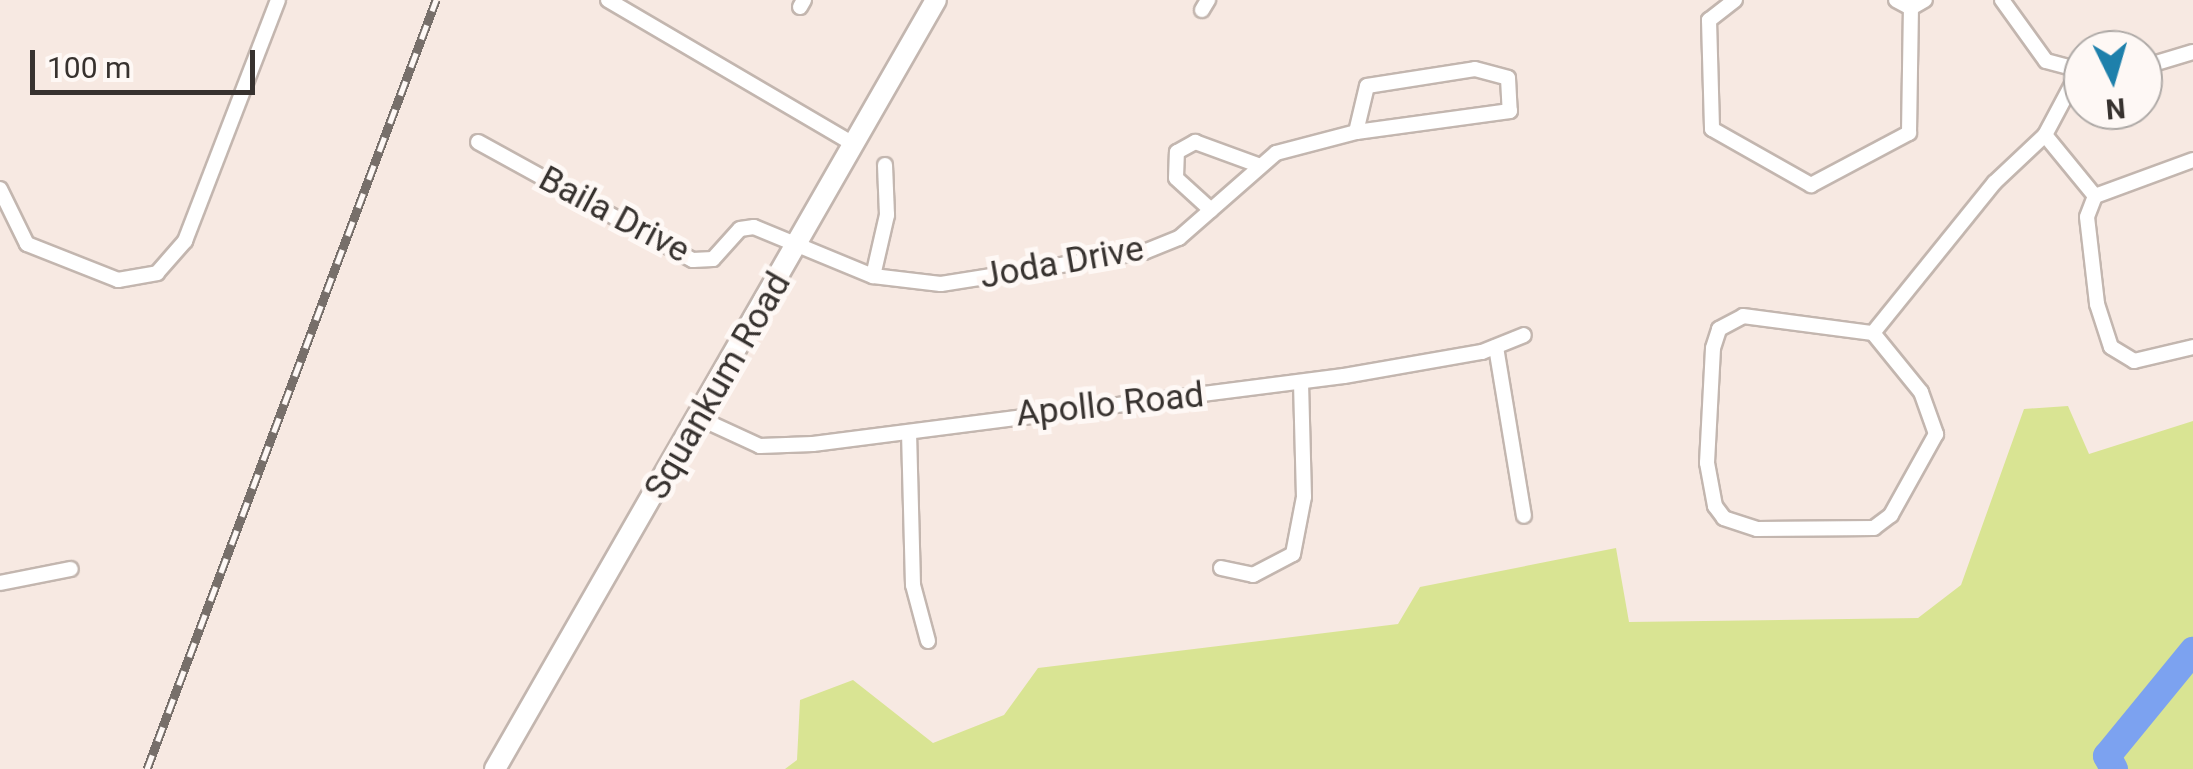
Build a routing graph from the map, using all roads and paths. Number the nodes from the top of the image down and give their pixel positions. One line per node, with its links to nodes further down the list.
1 (278, 0): 19 (street)
2 (608, 0): 15 (street)
3 (936, 0): 15 (main road, Squankum Road)
4 (1735, 0): 7 (street)
5 (1896, 0): 7 (street)
6 (2002, 0): 10 (street)
7 (1918, 4)
8 (2193, 52): 9 (street)
9 (2163, 61)
10 (2063, 66)
11 (2063, 104): 13 (street)
12 (1356, 132): 12 (street, Joda Drive); 18 (street, Joda Drive)
13 (2045, 136): 20 (street); 24 (street)
14 (478, 142): 22 (street, Baila Drive)
15 (856, 145): 22 (main road, Squankum Road)
16 (2193, 160): 20 (street)
17 (885, 165): 23 (street)
18 (1258, 166): 21 (street, Joda Drive); 21 (street)
19 (0, 189)
20 (2095, 196): 27 (street)
21 (1211, 210): 23 (street, Joda Drive)
22 (798, 246): 23 (street, Joda Drive); 29 (main road, Squankum Road)
23 (873, 276)
24 (1873, 333): 24 (street)
25 (1524, 336): 26 (street, Apollo Road)
26 (1496, 347): 28 (street, Apollo Road); 31 (street)
27 (2193, 347)
28 (1301, 382): 30 (street, Apollo Road); 32 (street)
29 (699, 418): 30 (street, Apollo Road); 36 (main road, Squankum Road)
30 (909, 432): 35 (street)
31 (1524, 516)
32 (1221, 568)
33 (71, 569): 34 (street)
34 (0, 583)
35 (928, 642)
36 (495, 769)

